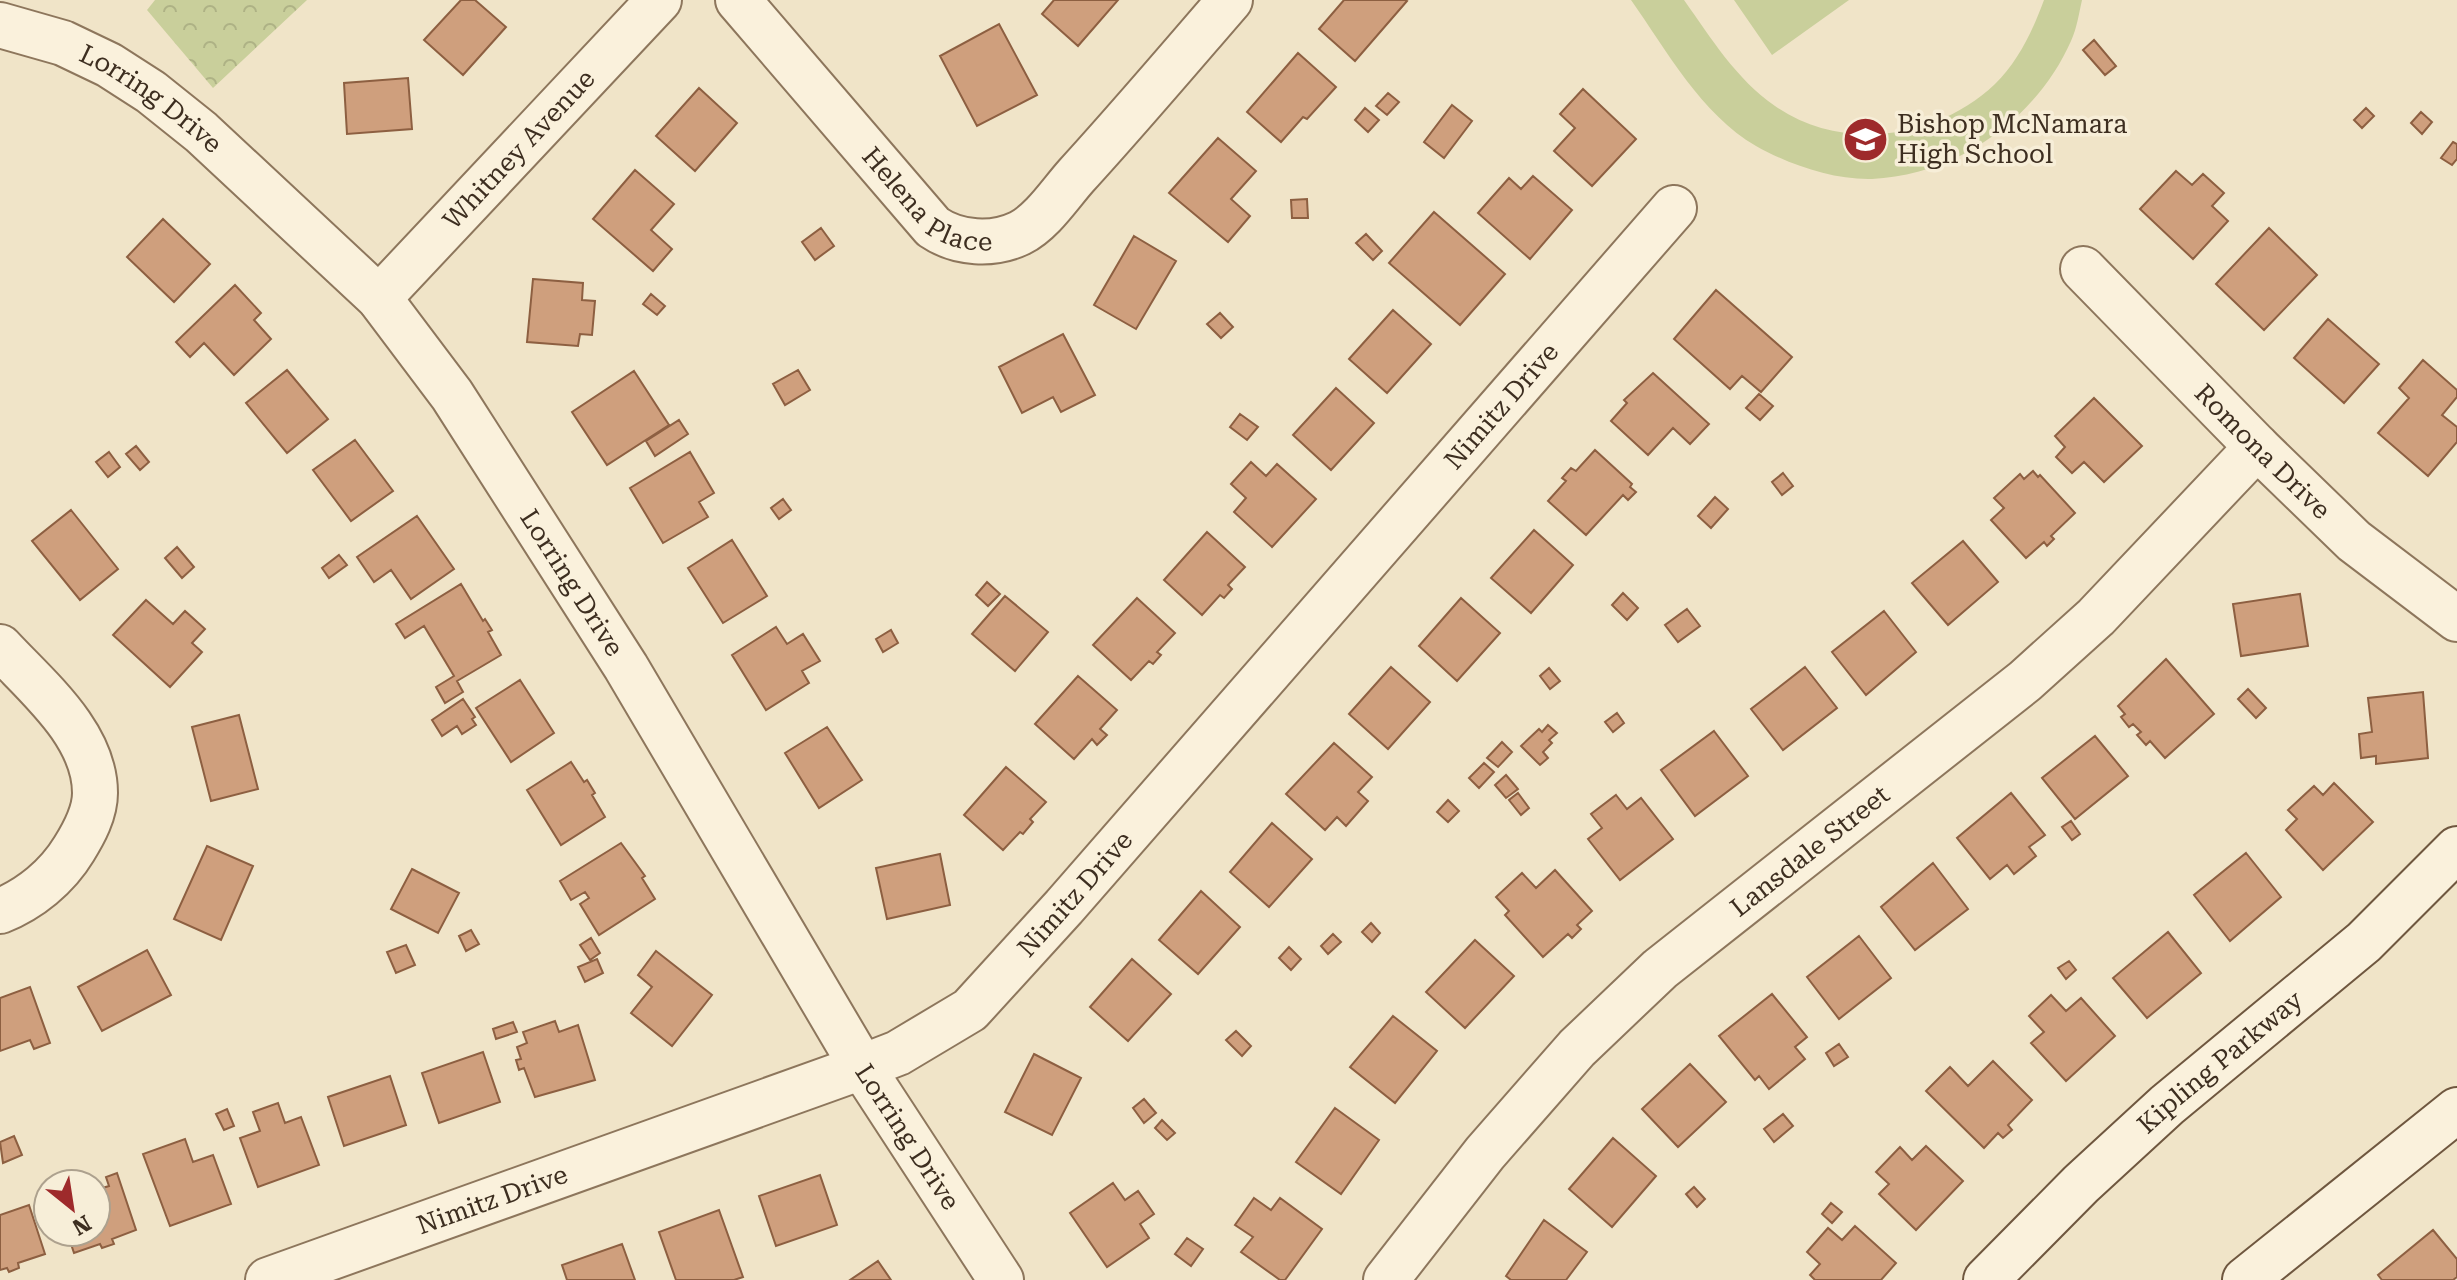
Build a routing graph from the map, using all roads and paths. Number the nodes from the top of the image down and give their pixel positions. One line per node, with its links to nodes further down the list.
1 (659, 0): 7 (street, Whitney Avenue)
2 (738, 0): 3 (street, Helena Place)
3 (1230, 0)
4 (0, 25): 7 (street, Lorring Drive)
5 (1674, 208): 13 (street, Nimitz Drive)
6 (2083, 269): 8 (street, Romona Drive)
7 (379, 298): 13 (street, Lorring Drive)
8 (2257, 447): 9 (street, Romona Drive); 18 (street, Lansdale Street)
9 (2457, 619)
10 (0, 647): 12 (street)
11 (2457, 849): 19 (street, Kipling Parkway)
12 (0, 911)
13 (862, 1067): 15 (street, Nimitz Drive); 17 (street, Lorring Drive)
14 (2457, 1110): 20 (street)
15 (338, 1268): 16 (street, Nimitz Drive)
16 (268, 1280)
17 (1001, 1280)
18 (1386, 1280)
19 (1986, 1280)
20 (2245, 1280)

